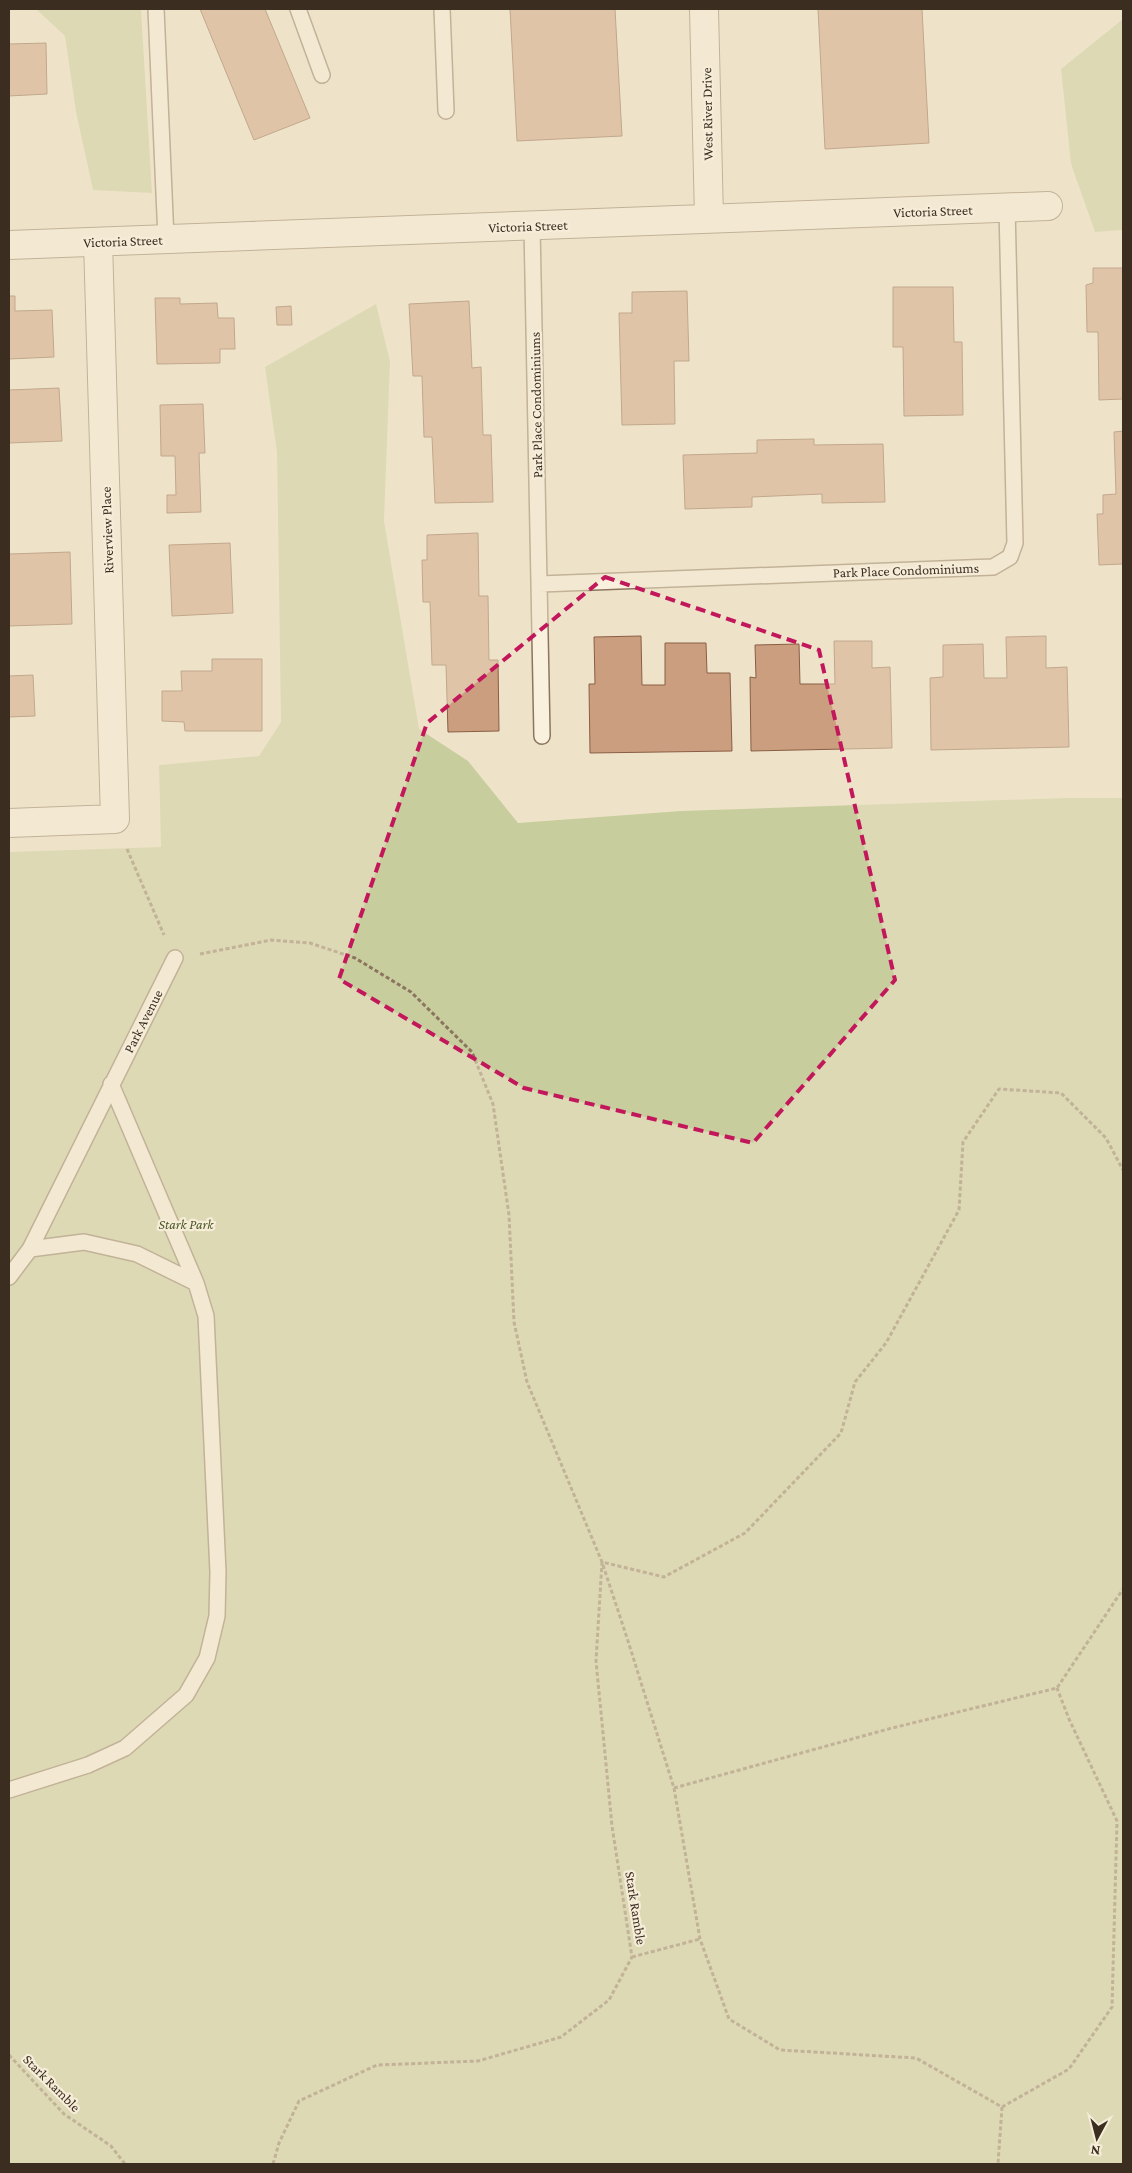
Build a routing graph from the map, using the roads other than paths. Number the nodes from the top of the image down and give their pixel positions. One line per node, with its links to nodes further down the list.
1 (156, 9): 11 (lane)
2 (298, 9): 5 (lane)
3 (442, 9): 6 (lane)
4 (704, 9): 9 (street, West River Drive)
5 (322, 75)
6 (446, 111)
7 (1048, 206): 8 (street, Victoria Street)
8 (1007, 208): 9 (street, Victoria Street); 14 (lane, Park Place Condominiums)
9 (709, 218): 10 (street, Victoria Street)
10 (532, 226): 11 (street, Victoria Street); 14 (lane, Park Place Condominiums)
11 (166, 239): 12 (street, Victoria Street)
12 (98, 242): 13 (street, Victoria Street); 16 (street, Riverview Place)
13 (9, 245)
14 (540, 584): 15 (lane, Park Place Condominiums)
15 (542, 736)
16 (9, 823)
17 (175, 958): 18 (lane, Park Avenue)
18 (111, 1084): 19 (lane, Park Avenue); 21 (lane)
19 (30, 1249): 20 (lane, Park Avenue); 21 (lane)
20 (9, 1277)
21 (196, 1283): 22 (lane)
22 (9, 1790)

